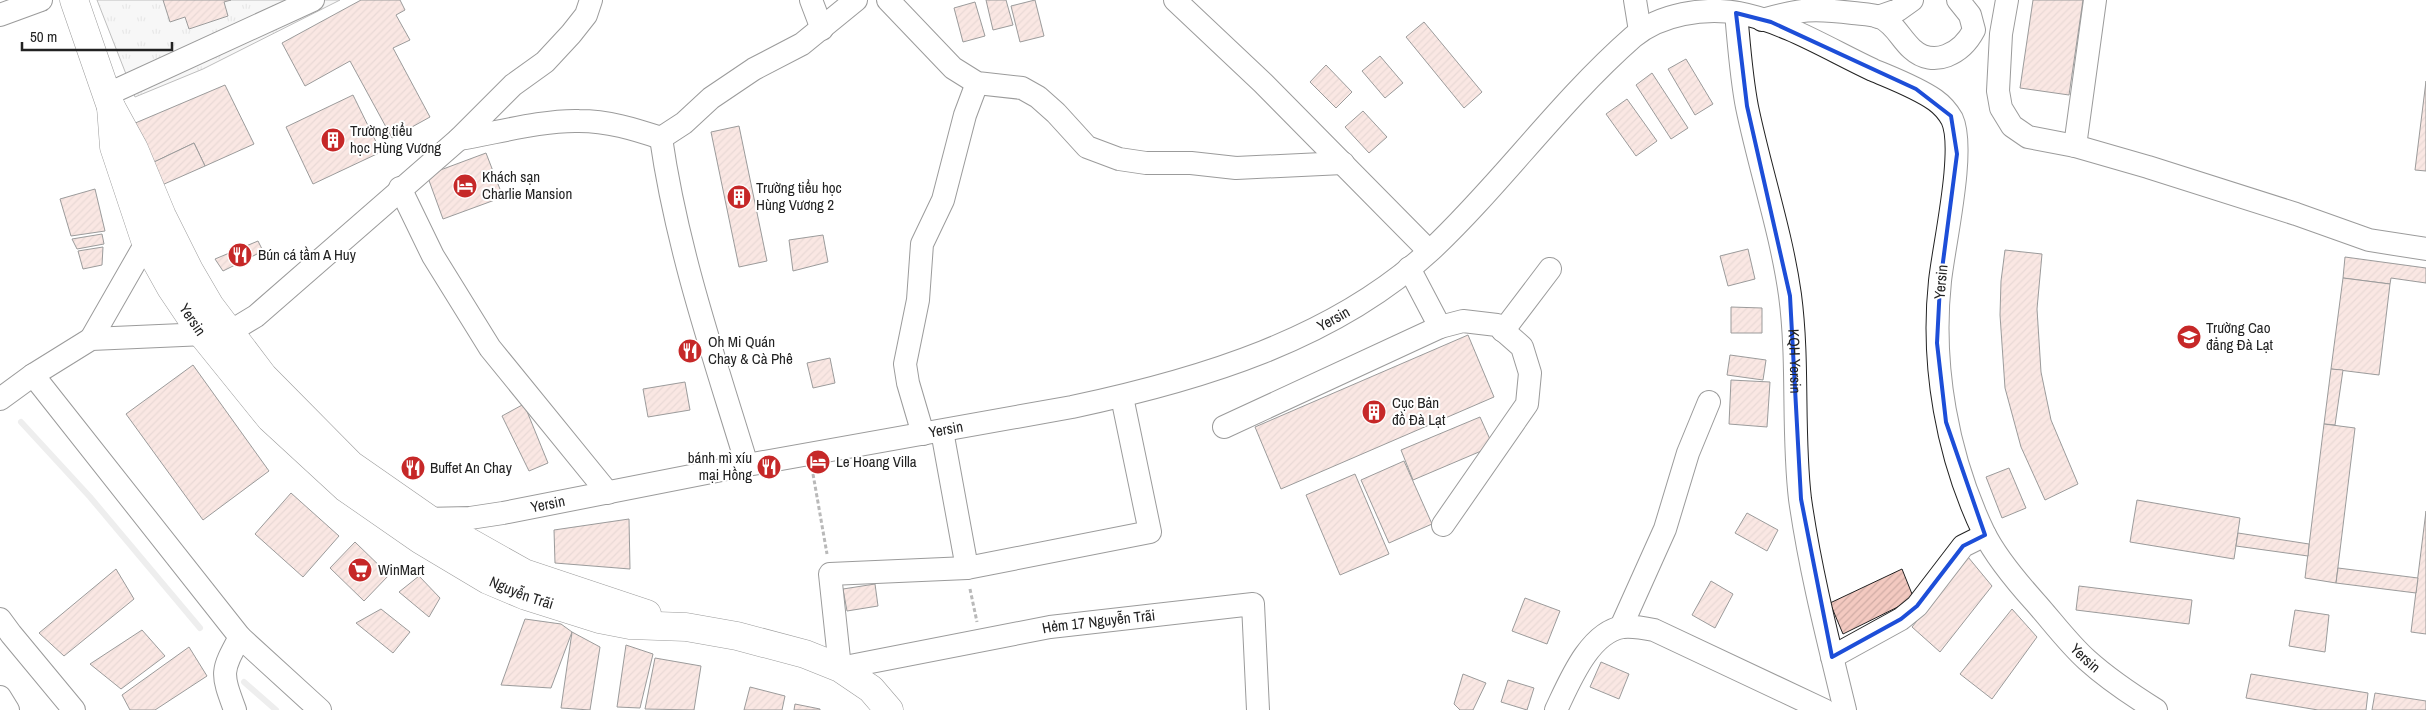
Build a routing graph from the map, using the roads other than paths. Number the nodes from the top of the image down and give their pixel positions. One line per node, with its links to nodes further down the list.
1 (41, 0): 15 (street)
2 (74, 0): 23 (main road, Yersin)
3 (313, 0): 23 (street)
4 (591, 0): 25 (street)
5 (811, 0): 18 (street)
6 (856, 0): 18 (street)
7 (888, 0): 22 (street)
8 (1175, 0): 27 (street)
9 (1635, 0): 20 (street)
10 (1912, 0): 16 (street)
11 (1958, 0): 19 (street)
12 (2007, 0): 21 (street)
13 (2095, 0): 26 (street)
14 (1736, 12): 17 (street, Yersin); 20 (street, Yersin); 57 (street, KQH Yersin)
15 (0, 15)
16 (1878, 16): 17 (street); 19 (street)
17 (1762, 20): 51 (street, Yersin)
18 (822, 29): 24 (street)
19 (1974, 30): 21 (street)
20 (1640, 31): 32 (street, Yersin)
21 (2001, 34): 26 (street)
22 (977, 83): 27 (street); 45 (street)
23 (109, 101): 29 (main road, Yersin); 30 (main road, Yersin)
24 (661, 138): 25 (street); 46 (street)
25 (459, 139): 28 (street)
26 (2075, 146): 31 (street)
27 (1343, 163): 32 (street)
28 (400, 188): 37 (street); 47 (street)
29 (162, 216): 30 (street); 37 (main road, Yersin)
30 (146, 243): 38 (main road, Yersin); 39 (street)
31 (2426, 249)
32 (1429, 251): 33 (street, Yersin)
33 (1409, 268): 35 (street); 41 (street, Yersin)
34 (1550, 269): 36 (street)
35 (1440, 327): 36 (street); 44 (street)
36 (1504, 331): 50 (street)
37 (228, 333): 38 (street); 49 (main road, Yersin)
38 (202, 334): 39 (street); 48 (main road, Yersin)
39 (90, 339): 40 (street)
40 (33, 375): 42 (street); 56 (street)
41 (1122, 396): 45 (street, Yersin); 52 (street)
42 (0, 399)
43 (1709, 402): 55 (street)
44 (1224, 427)
45 (933, 432): 46 (street, Yersin); 52 (street)
46 (747, 465): 47 (street, Yersin)
47 (608, 493): 49 (street, Yersin)
48 (375, 508): 49 (street, Yersin); 54 (main road, Nguyễn Trãi)
49 (430, 520): 54 (main road, Nguyễn Trãi)
50 (1443, 525)
51 (1985, 535): 57 (street); 69 (street, Yersin)
52 (967, 568): 58 (street)
53 (0, 619): 61 (street)
54 (686, 627): 58 (main road, Nguyễn Trãi)
55 (1621, 627): 66 (street); 67 (street)
56 (240, 636): 62 (street); 63 (street)
57 (1832, 657): 68 (street, KQH Yersin)
58 (840, 668): 64 (main road, Nguyễn Trãi); 65 (street, Hẻm 17 Nguyễn Trãi)
59 (0, 697): 60 (street)
60 (8, 710)
61 (74, 710)
62 (235, 710)
63 (320, 710)
64 (889, 710)
65 (1258, 710)
66 (1556, 710)
67 (1824, 710)
68 (1845, 710)
69 (2156, 710)

